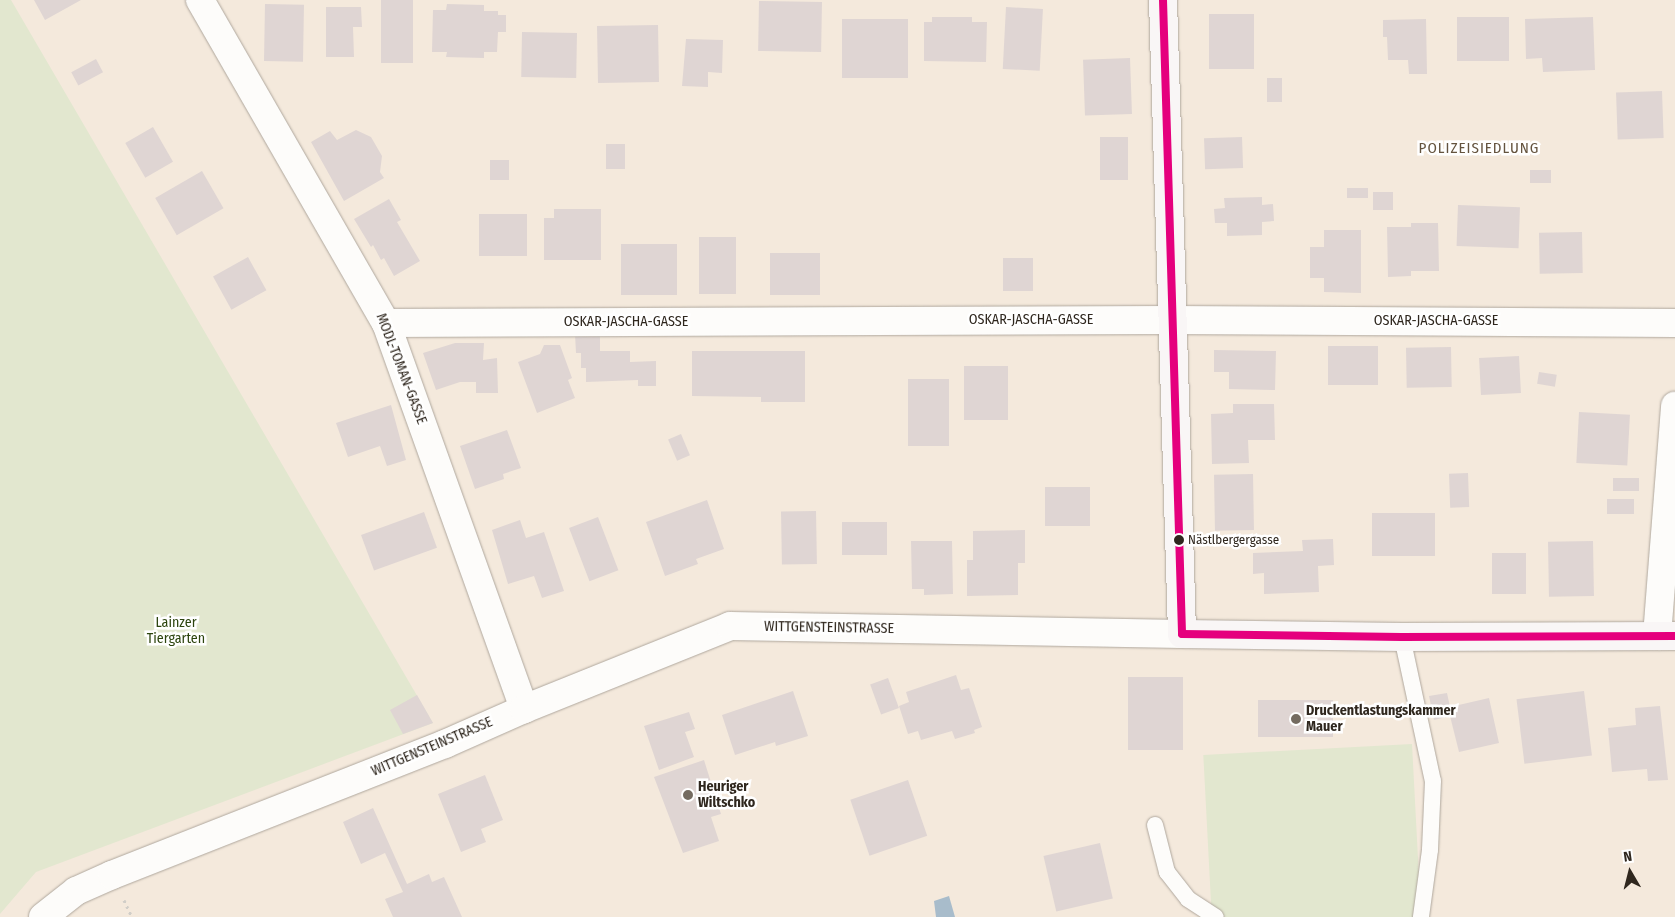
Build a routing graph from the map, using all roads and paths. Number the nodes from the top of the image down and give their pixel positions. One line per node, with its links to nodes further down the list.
1 (200, 0): 4 (street, MODL-TOMAN-GASSE)
2 (1164, 0): 3 (street)
3 (1171, 320): 4 (street, OSKAR-JASCHA-GASSE); 5 (street, OSKAR-JASCHA-GASSE); 7 (street)
4 (386, 323): 10 (street, MODL-TOMAN-GASSE)
5 (1675, 323)
6 (1675, 406): 9 (street)
7 (1182, 634): 8 (street, WITTGENSTEINSTRASSE); 10 (street, WITTGENSTEINSTRASSE)
8 (1402, 636): 9 (street, WITTGENSTEINSTRASSE); 14 (lane)
9 (1666, 636)
10 (524, 709): 12 (street, WITTGENSTEINSTRASSE)
11 (1155, 826): 13 (lane)
12 (43, 917)
13 (1216, 917)
14 (1421, 917)

